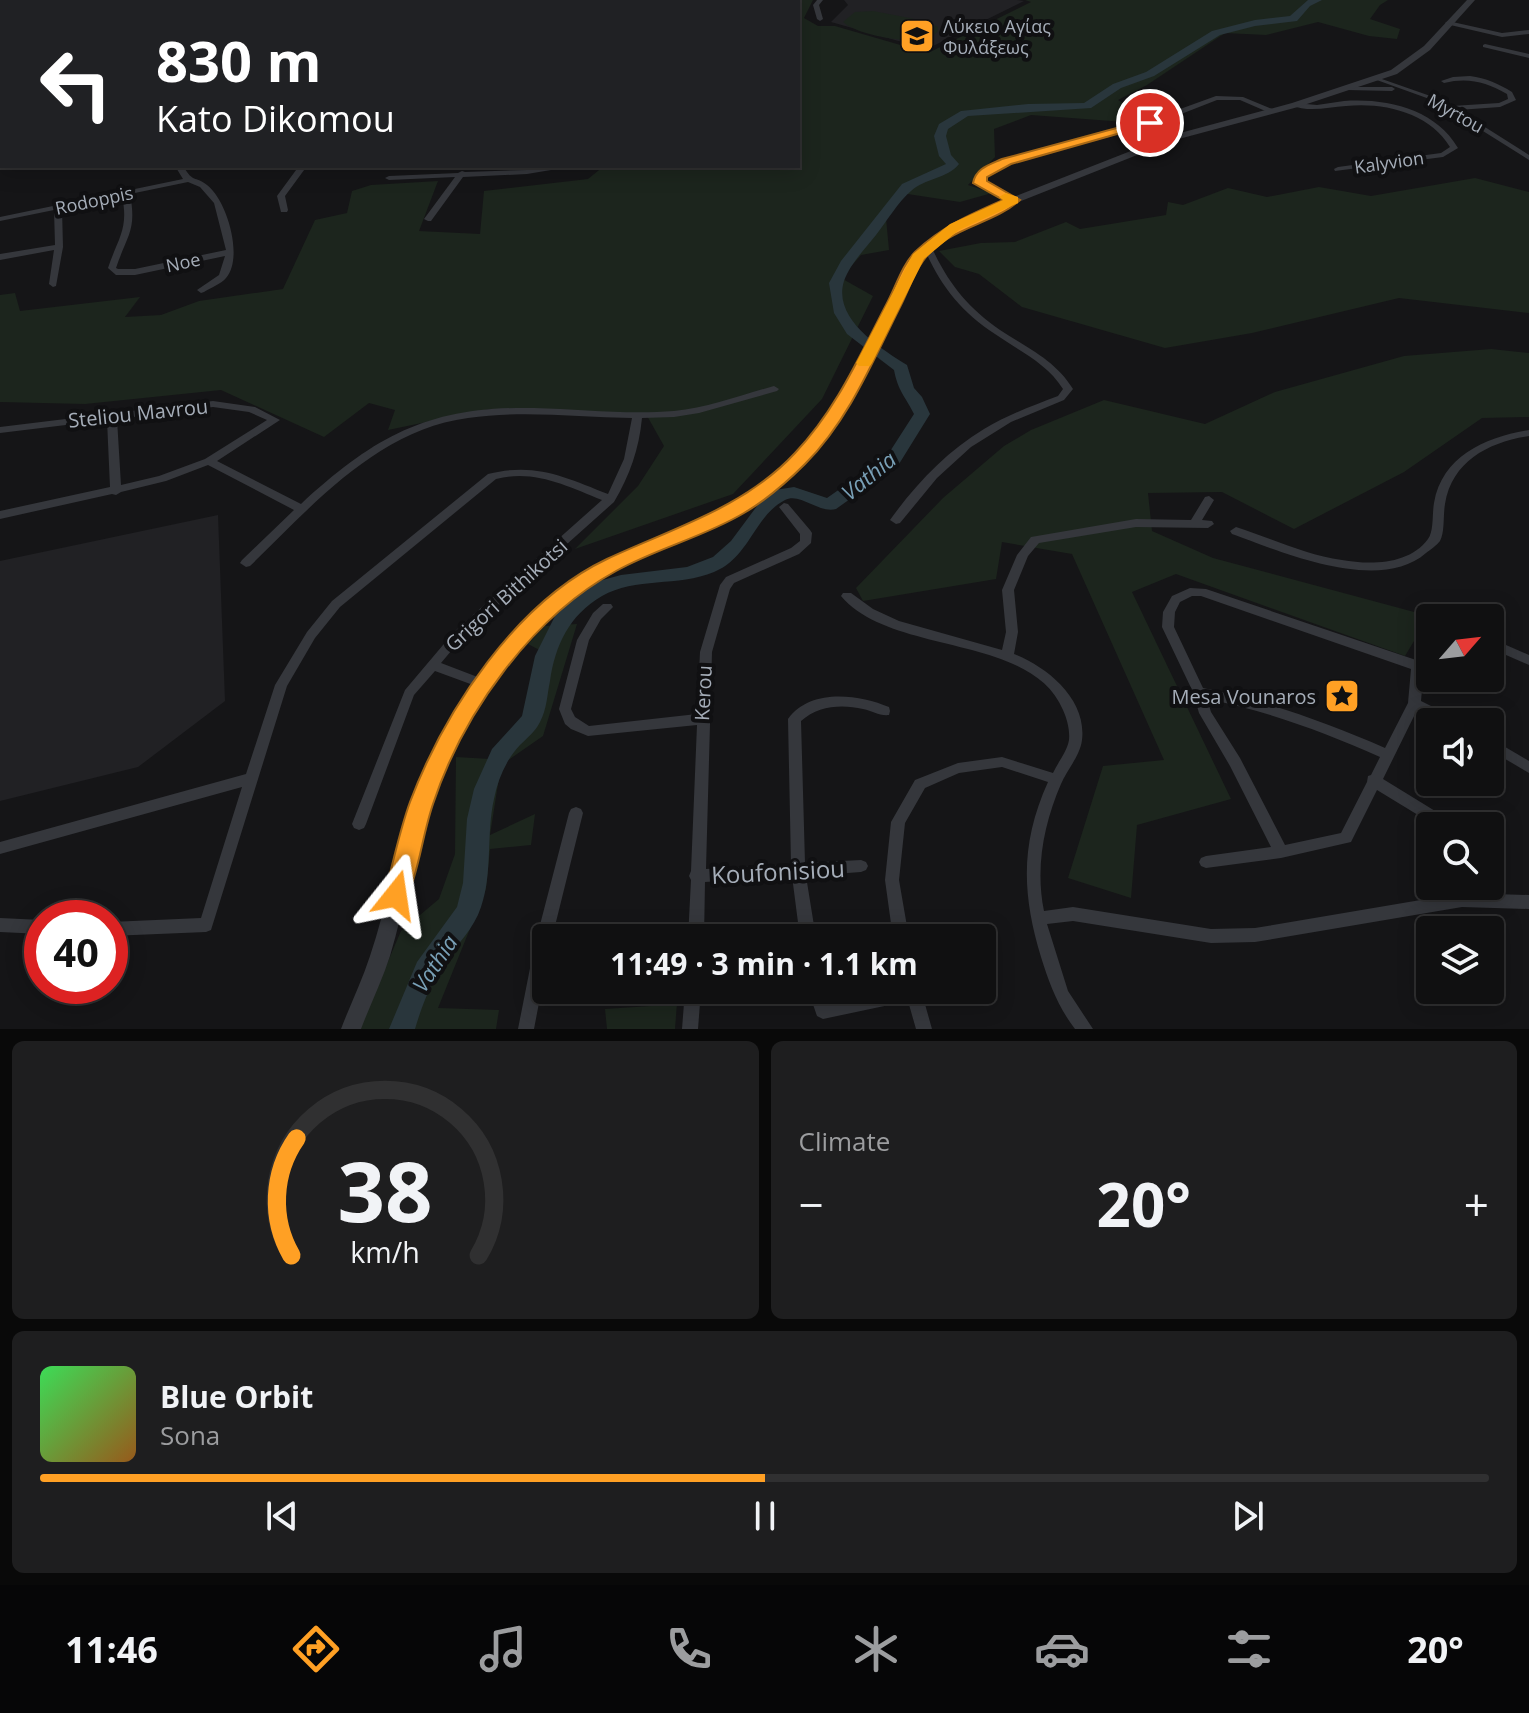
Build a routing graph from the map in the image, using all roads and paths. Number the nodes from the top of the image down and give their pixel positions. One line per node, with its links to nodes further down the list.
1 (820, 0): 3 (street)
2 (1471, 0): 4 (street)
3 (820, 19)
4 (1448, 23): 6 (street); 10 (street)
5 (1529, 32): 6 (street)
6 (1513, 34): 7 (street)
7 (1529, 43)
8 (1485, 46): 9 (street)
9 (1529, 56)
10 (1377, 79): 12 (street); 13 (street, Myrtou)
11 (1444, 81): 15 (street)
12 (1349, 89): 13 (street); 14 (street)
13 (1424, 95): 15 (street, Myrtou)
14 (1295, 105): 16 (street); 21 (street, Kalyvion)
15 (1452, 108): 17 (street, Myrtou)
16 (1273, 111): 26 (street); 26 (street)
17 (1529, 158)
18 (180, 168): 24 (street)
19 (302, 168): 28 (street)
20 (551, 168): 22 (street)
21 (1338, 169)
22 (462, 173): 23 (street); 30 (street)
23 (389, 178)
24 (188, 180): 25 (street, Rodoppis); 33 (street)
25 (126, 194): 27 (street, Rodoppis); 33 (street, Noe)
26 (1013, 200): 32 (street)
27 (58, 208): 29 (street, Rodoppis); 31 (street)
28 (284, 210)
29 (0, 219)
30 (428, 219)
31 (59, 247): 34 (street); 35 (street)
32 (928, 248): 49 (street); 59 (street)
33 (231, 252): 36 (street)
34 (0, 257)
35 (53, 284)
36 (201, 290)
37 (774, 389): 39 (street)
38 (112, 415): 40 (street, Steliou Mavrou); 42 (street, Steliou Mavrou); 43 (street)
39 (637, 416): 44 (street, Grigori Bithikotsi); 47 (street)
40 (0, 430)
41 (1529, 433): 50 (street)
42 (209, 461): 43 (street); 47 (street)
43 (116, 491): 48 (street)
44 (610, 499): 57 (street, Grigori Bithikotsi); 69 (street)
45 (1209, 500): 55 (street)
46 (784, 507): 65 (street, Kerou)
47 (301, 509): 51 (street)
48 (0, 515)
49 (896, 520)
50 (1236, 531)
51 (246, 563)
52 (847, 596): 55 (street)
53 (607, 607): 65 (street)
54 (1504, 649): 56 (street)
55 (1007, 656): 70 (street)
56 (1529, 660)
57 (432, 665): 59 (street); 74 (street, Grigori Bithikotsi)
58 (1416, 665): 61 (street)
59 (484, 684): 95 (street)
60 (1416, 684): 62 (street)
61 (1199, 692): 67 (street); 76 (street)
62 (1414, 703): 63 (street); 67 (street)
63 (1423, 708)
64 (884, 711): 79 (street)
65 (702, 719): 80 (street, Kerou)
66 (1504, 752): 68 (street)
67 (1386, 754): 71 (street)
68 (1529, 768)
69 (250, 779): 75 (street); 89 (street)
70 (1056, 779): 82 (street); 86 (street)
71 (1373, 780): 72 (street); 76 (street)
72 (1425, 812)
73 (576, 813): 83 (street)
74 (359, 824)
75 (0, 848)
76 (1281, 852): 77 (street)
77 (1206, 862)
78 (861, 866): 79 (street, Koufonisiou)
79 (798, 870): 80 (street, Koufonisiou); 85 (street)
80 (696, 876): 84 (street, Kerou)
81 (1529, 902): 82 (street)
82 (1037, 918): 99 (street)
83 (550, 924)
84 (696, 924)
85 (806, 924)
86 (899, 924)
87 (0, 925): 88 (street)
88 (24, 926)
89 (128, 928)
90 (532, 1002): 96 (street)
91 (692, 1004): 97 (street)
92 (821, 1004): 93 (street)
93 (854, 1004)
94 (917, 1004): 98 (street)
95 (351, 1029)
96 (526, 1029)
97 (690, 1029)
98 (924, 1029)
99 (1085, 1029)

